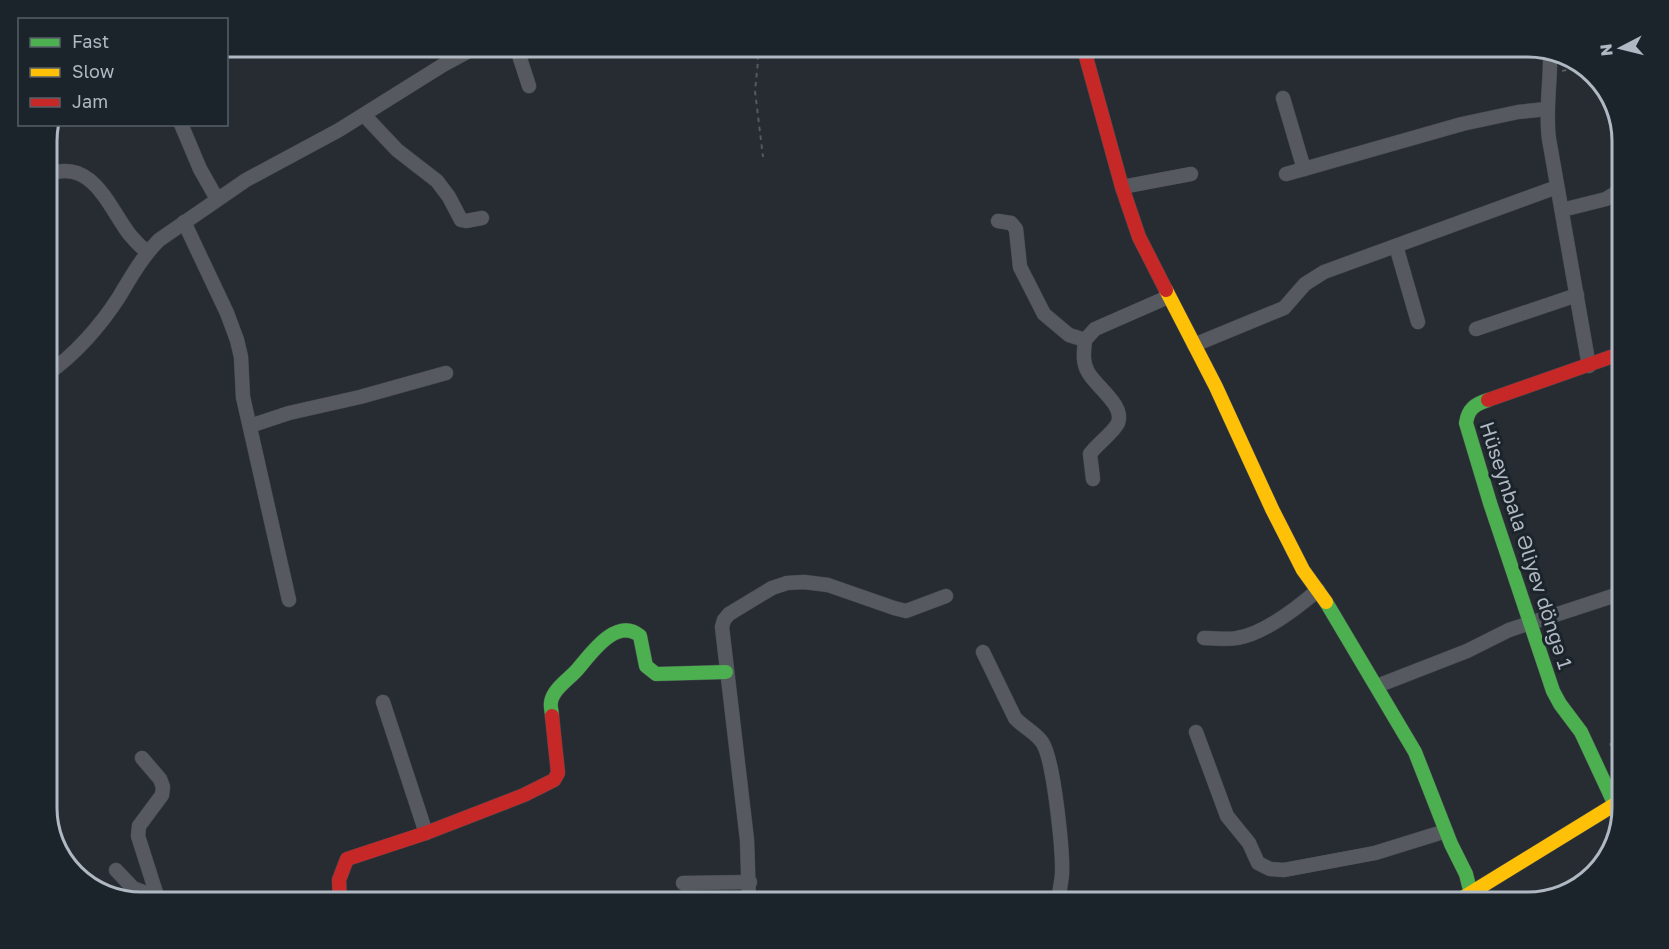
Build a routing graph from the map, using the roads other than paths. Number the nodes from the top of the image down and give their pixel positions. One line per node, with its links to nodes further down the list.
1 (457, 57): 8 (street)
2 (520, 57): 5 (street)
3 (1086, 57): 14 (street)
4 (1550, 60): 7 (street)
5 (529, 86)
6 (1283, 98): 10 (street)
7 (1547, 109): 10 (street); 15 (street)
8 (364, 115): 17 (street); 19 (street)
9 (182, 126): 17 (street)
10 (1304, 169): 13 (street)
11 (57, 173): 23 (street)
12 (1191, 174): 14 (street)
13 (1286, 174)
14 (1122, 187): 25 (street)
15 (1557, 187): 18 (street); 22 (street)
16 (1612, 196): 18 (street)
17 (217, 199): 21 (street)
18 (1562, 210): 24 (street)
19 (482, 218)
20 (998, 221): 28 (street)
21 (184, 222): 23 (street); 34 (street)
22 (1396, 246): 26 (street); 29 (street)
23 (147, 252): 32 (street)
24 (1577, 294): 27 (street); 31 (street)
25 (1168, 297): 28 (street); 29 (street)
26 (1418, 322)
27 (1476, 328)
28 (1085, 340): 35 (street)
29 (1194, 345): 36 (street)
30 (1612, 356): 31 (street, Hüseynbala Əliyev döngə 1)
31 (1589, 366): 40 (street, Hüseynbala Əliyev döngə 1)
32 (57, 367)
33 (446, 373): 34 (street)
34 (250, 426): 39 (street)
35 (1093, 479)
36 (1318, 590): 41 (street); 44 (street)
37 (946, 596): 43 (street)
38 (1612, 596): 40 (street)
39 (289, 600)
40 (1529, 623): 44 (street); 48 (street, Hüseynbala Əliyev döngə 1)
41 (1204, 638)
42 (983, 652): 59 (street)
43 (726, 672): 51 (street); 53 (street)
44 (1377, 686): 50 (street)
45 (383, 702): 51 (street)
46 (1196, 732): 50 (street)
47 (142, 758): 56 (street)
48 (1612, 789)
49 (1612, 807): 61 (street)
50 (1446, 831): 60 (street)
51 (426, 833): 57 (street)
52 (116, 870): 55 (street)
53 (750, 882): 54 (street); 58 (street)
54 (683, 883)
55 (141, 892)
56 (156, 892)
57 (339, 892)
58 (750, 892)
59 (1060, 892)
60 (1470, 892)
61 (1481, 892)

